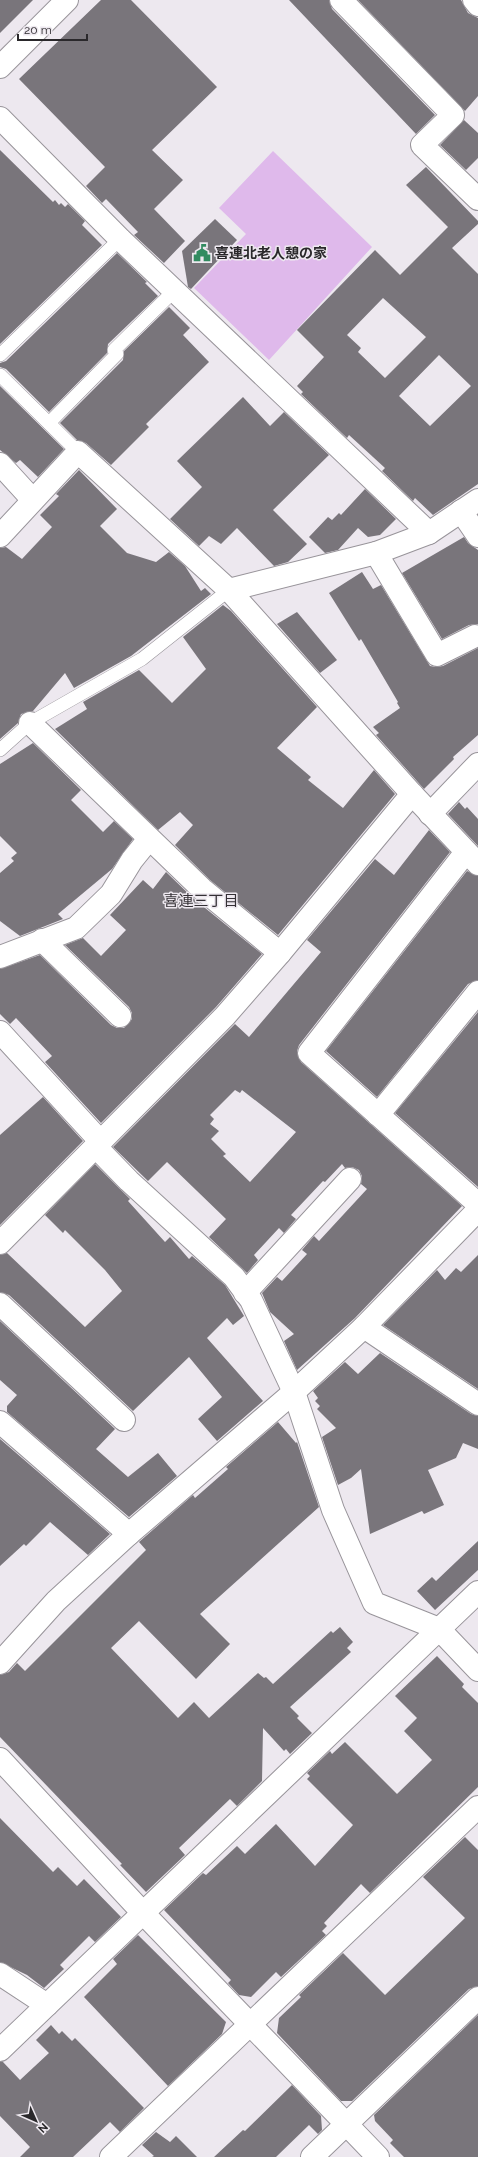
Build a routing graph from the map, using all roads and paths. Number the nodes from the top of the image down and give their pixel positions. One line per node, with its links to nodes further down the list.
1 (67, 0): 5 (street)
2 (342, 0): 7 (street)
3 (474, 0): 4 (street)
4 (478, 5)
5 (0, 67)
6 (0, 118): 8 (street)
7 (478, 199)
8 (120, 240): 9 (street); 10 (lane)
9 (174, 291): 12 (lane); 17 (street)
10 (0, 355)
11 (0, 375): 12 (lane)
12 (49, 423): 13 (lane)
13 (78, 452): 15 (street); 21 (street)
14 (0, 464): 15 (street)
15 (32, 499): 18 (street)
16 (469, 506): 17 (street); 19 (street)
17 (429, 532): 20 (street)
18 (0, 536)
19 (478, 536)
20 (376, 553): 21 (street); 22 (street)
21 (229, 590): 23 (lane); 26 (street)
22 (475, 636)
23 (30, 724): 24 (lane); 28 (street)
24 (0, 750)
25 (478, 764): 27 (street)
26 (412, 794): 27 (street); 31 (street)
27 (430, 814): 29 (street)
28 (149, 838): 30 (street); 31 (street)
29 (472, 858): 36 (street)
30 (42, 940): 32 (street); 34 (street)
31 (280, 953): 37 (street)
32 (0, 957)
33 (478, 992): 36 (street)
34 (120, 1016)
35 (0, 1032): 37 (street)
36 (378, 1114): 39 (street)
37 (99, 1145): 41 (street); 42 (street)
38 (350, 1179): 42 (street)
39 (478, 1204)
40 (478, 1210): 44 (street)
41 (0, 1243)
42 (246, 1293): 45 (street)
43 (0, 1304): 47 (street)
44 (364, 1327): 45 (street); 46 (street)
45 (294, 1392): 49 (street); 51 (street)
46 (478, 1404)
47 (124, 1420)
48 (0, 1422): 49 (street)
49 (129, 1534): 52 (street)
50 (478, 1592): 51 (street)
51 (439, 1629): 53 (street); 56 (street)
52 (0, 1663)
53 (478, 1670)
54 (0, 1759): 56 (street)
55 (478, 1807): 60 (street)
56 (143, 1913): 59 (street); 60 (street)
57 (0, 1974): 59 (street)
58 (478, 1998): 62 (street)
59 (47, 2005): 61 (street)
60 (249, 2023): 62 (street); 63 (street)
61 (0, 2050)
62 (346, 2124): 64 (street); 65 (street)
63 (111, 2157)
64 (312, 2157)
65 (378, 2157)

